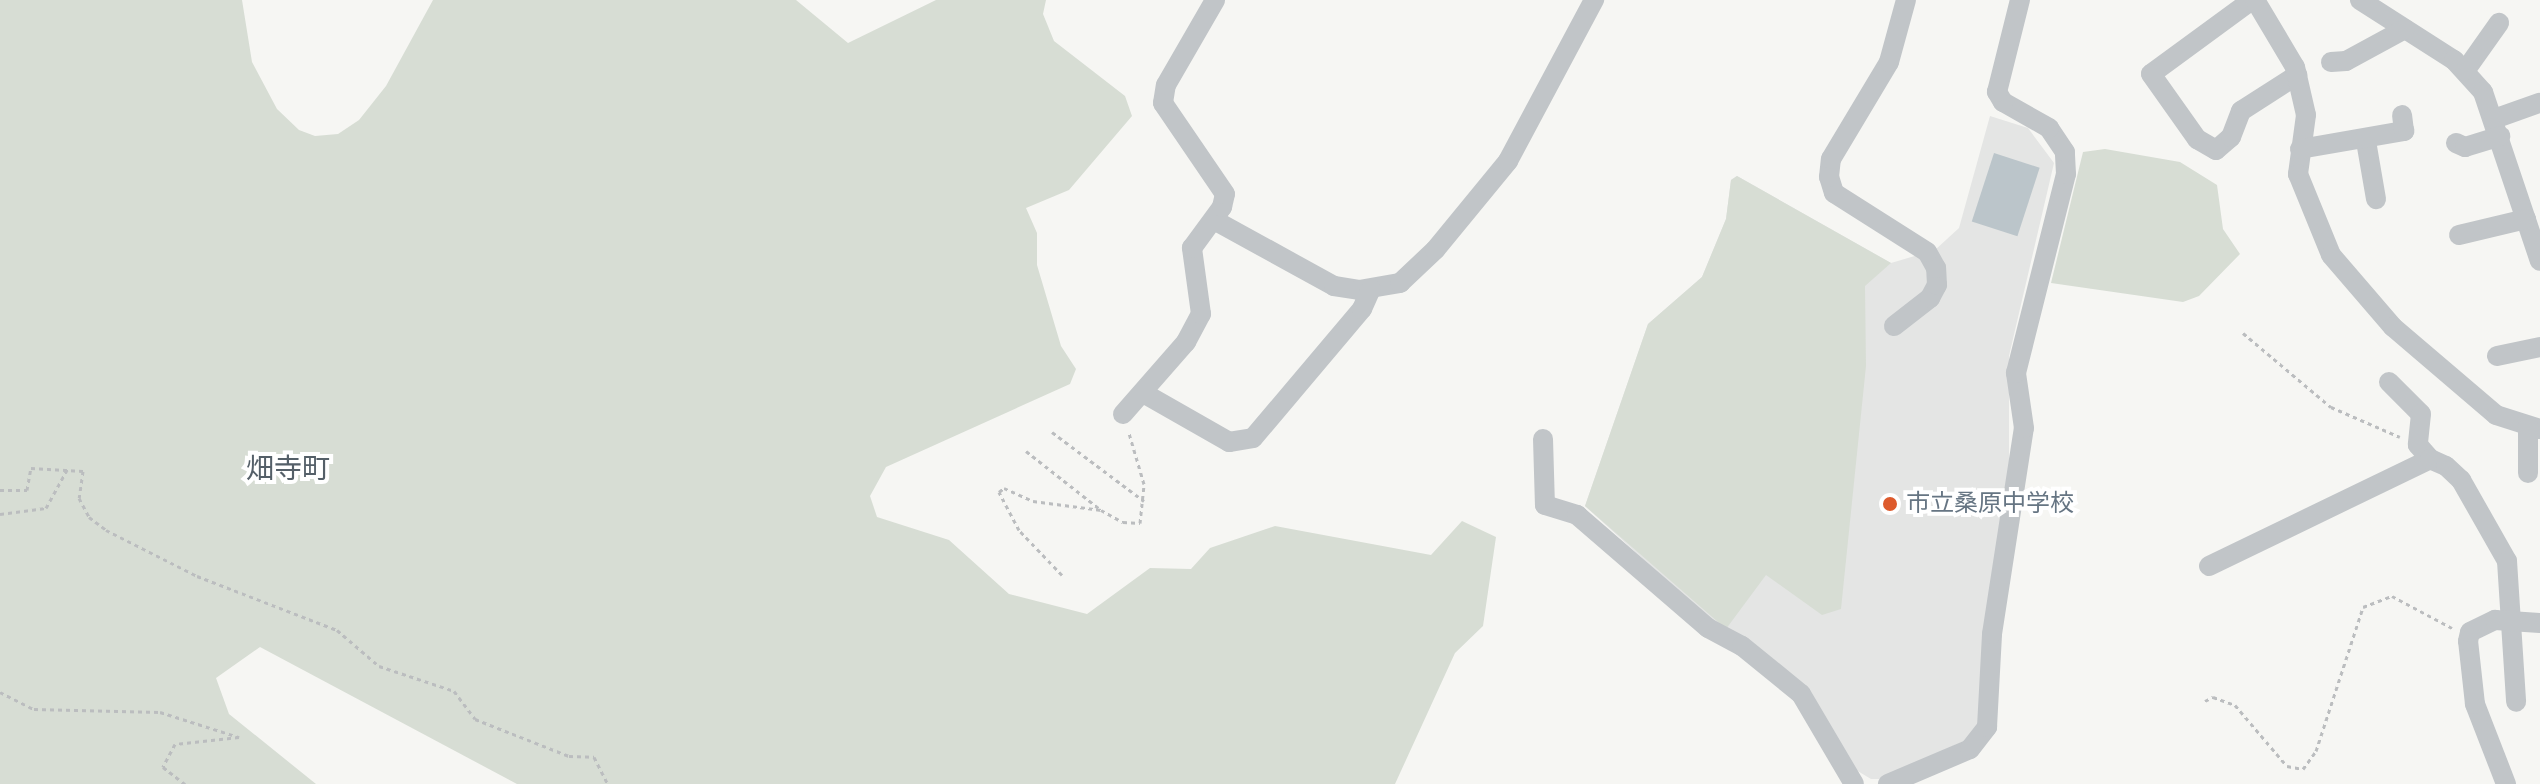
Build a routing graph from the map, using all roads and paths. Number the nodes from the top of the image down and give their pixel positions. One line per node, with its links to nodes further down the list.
1 (1215, 0): 20 (street)
2 (1594, 0): 23 (street)
3 (1906, 0): 24 (street)
4 (2020, 0): 53 (street)
5 (2254, 0): 11 (street); 11 (street)
6 (2360, 0): 8 (street)
7 (2499, 23): 10 (street)
8 (2405, 29): 9 (street); 10 (street)
9 (2331, 62)
10 (2465, 71): 14 (street)
11 (2297, 75): 17 (street)
12 (2539, 103): 14 (street)
13 (2402, 115): 15 (street)
14 (2497, 128): 16 (street); 19 (street)
15 (2366, 141): 17 (street); 18 (street)
16 (2456, 143)
17 (2300, 149): 31 (street)
18 (2376, 199)
19 (2526, 219): 21 (street); 22 (street)
20 (1214, 220): 23 (street); 29 (street)
21 (2459, 235)
22 (2540, 261)
23 (1371, 289): 29 (street)
24 (1894, 326)
25 (2243, 333): 35 (path)
26 (2540, 347): 27 (street)
27 (2497, 356)
28 (2389, 382): 35 (street)
29 (1145, 394): 30 (street)
30 (1123, 414): 39 (path)
31 (2534, 427): 37 (street)
32 (1052, 432): 39 (path)
33 (1543, 439): 52 (street)
34 (1026, 451): 40 (path)
35 (2424, 452): 42 (street); 44 (street)
36 (68, 468): 38 (path); 41 (path); 51 (path)
37 (2528, 473)
38 (0, 490)
39 (1144, 501): 40 (path)
40 (1101, 510): 43 (path)
41 (0, 514)
42 (2209, 566)
43 (1062, 575)
44 (2509, 620): 45 (street); 46 (street); 49 (street)
45 (2540, 623)
46 (2470, 636): 48 (path); 54 (street)
47 (0, 692): 50 (path)
48 (2205, 701)
49 (2516, 702)
50 (185, 784)
51 (608, 784)
52 (1854, 784)
53 (1888, 784)
54 (2506, 784)

